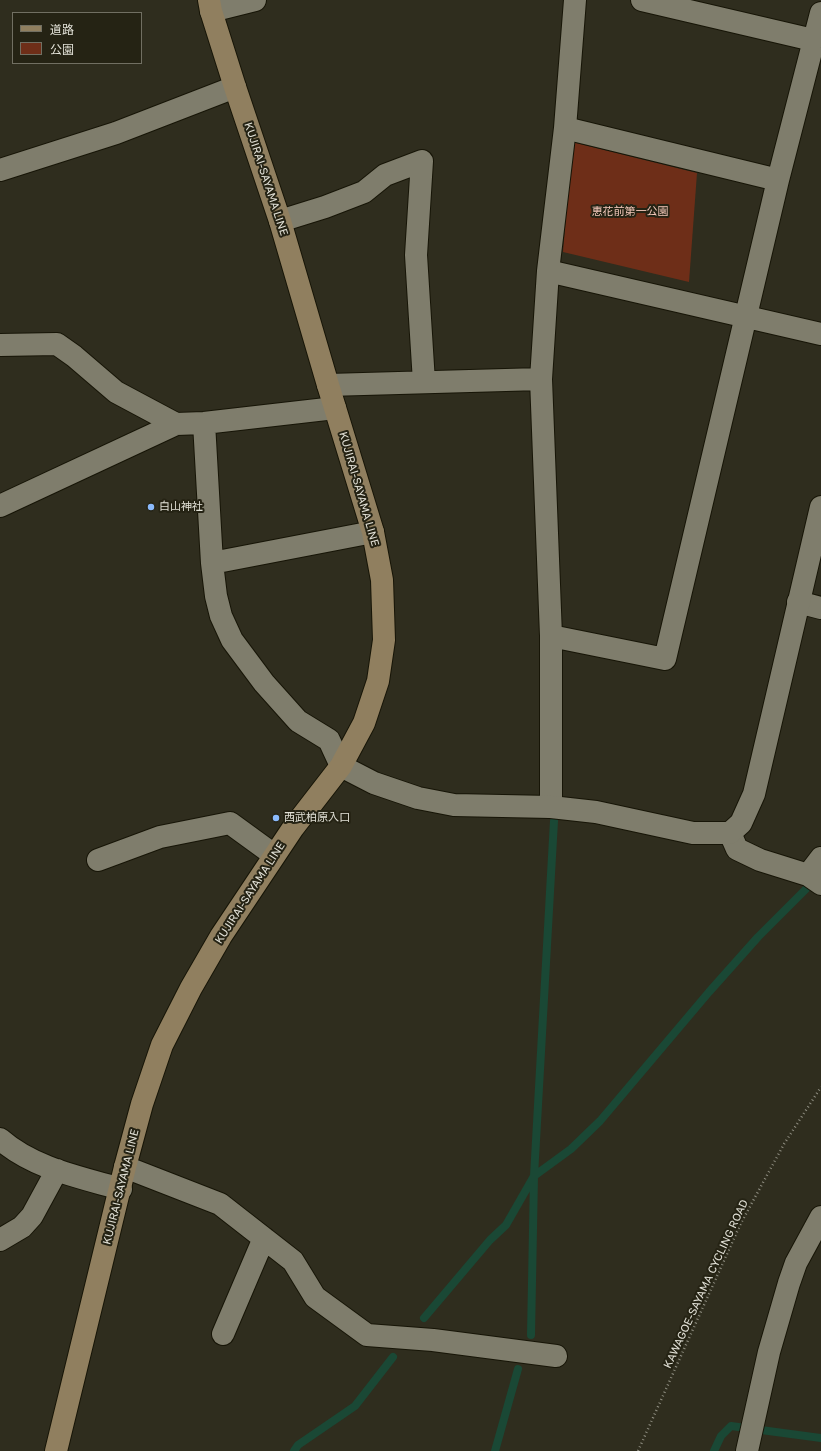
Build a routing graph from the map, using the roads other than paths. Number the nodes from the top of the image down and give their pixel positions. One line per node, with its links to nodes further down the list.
1 (255, 0): 5 (street)
2 (575, 0): 9 (street)
3 (642, 0): 4 (street)
4 (684, 5): 7 (street)
5 (210, 6): 8 (main road, KUJIRAI-SAYAMA LINE)
6 (821, 13): 7 (street)
7 (813, 40): 11 (street)
8 (235, 87): 10 (street); 12 (main road, KUJIRAI-SAYAMA LINE)
9 (565, 128): 11 (street); 13 (street)
10 (0, 170)
11 (778, 180): 14 (street)
12 (280, 221): 18 (street); 19 (main road, KUJIRAI-SAYAMA LINE)
13 (548, 270): 14 (street); 17 (street)
14 (746, 317): 15 (street); 29 (street)
15 (821, 334)
16 (0, 345): 22 (street)
17 (541, 379): 18 (street); 29 (street)
18 (424, 382): 19 (street)
19 (328, 385): 20 (main road, KUJIRAI-SAYAMA LINE)
20 (335, 408): 21 (street); 25 (main road, KUJIRAI-SAYAMA LINE)
21 (204, 423): 22 (street); 26 (street)
22 (176, 424): 23 (street)
23 (0, 506)
24 (821, 507): 27 (street)
25 (374, 532): 26 (street); 30 (main road, KUJIRAI-SAYAMA LINE)
26 (212, 563): 30 (street)
27 (798, 602): 28 (street); 32 (street)
28 (821, 608)
29 (551, 636): 31 (street)
30 (341, 766): 31 (street); 33 (main road, KUJIRAI-SAYAMA LINE)
31 (551, 807): 32 (street)
32 (730, 833): 36 (street)
33 (274, 855): 35 (street); 38 (main road, KUJIRAI-SAYAMA LINE)
34 (821, 858): 36 (street)
35 (98, 860)
36 (814, 880)
37 (0, 1139): 39 (street)
38 (125, 1168): 40 (main road, KUJIRAI-SAYAMA LINE); 42 (street)
39 (57, 1170): 40 (street); 43 (street)
40 (121, 1189): 47 (main road, KUJIRAI-SAYAMA LINE)
41 (821, 1217): 46 (street)
42 (264, 1238): 44 (street); 45 (street)
43 (0, 1240)
44 (223, 1334)
45 (556, 1356)
46 (747, 1449)
47 (56, 1451)

